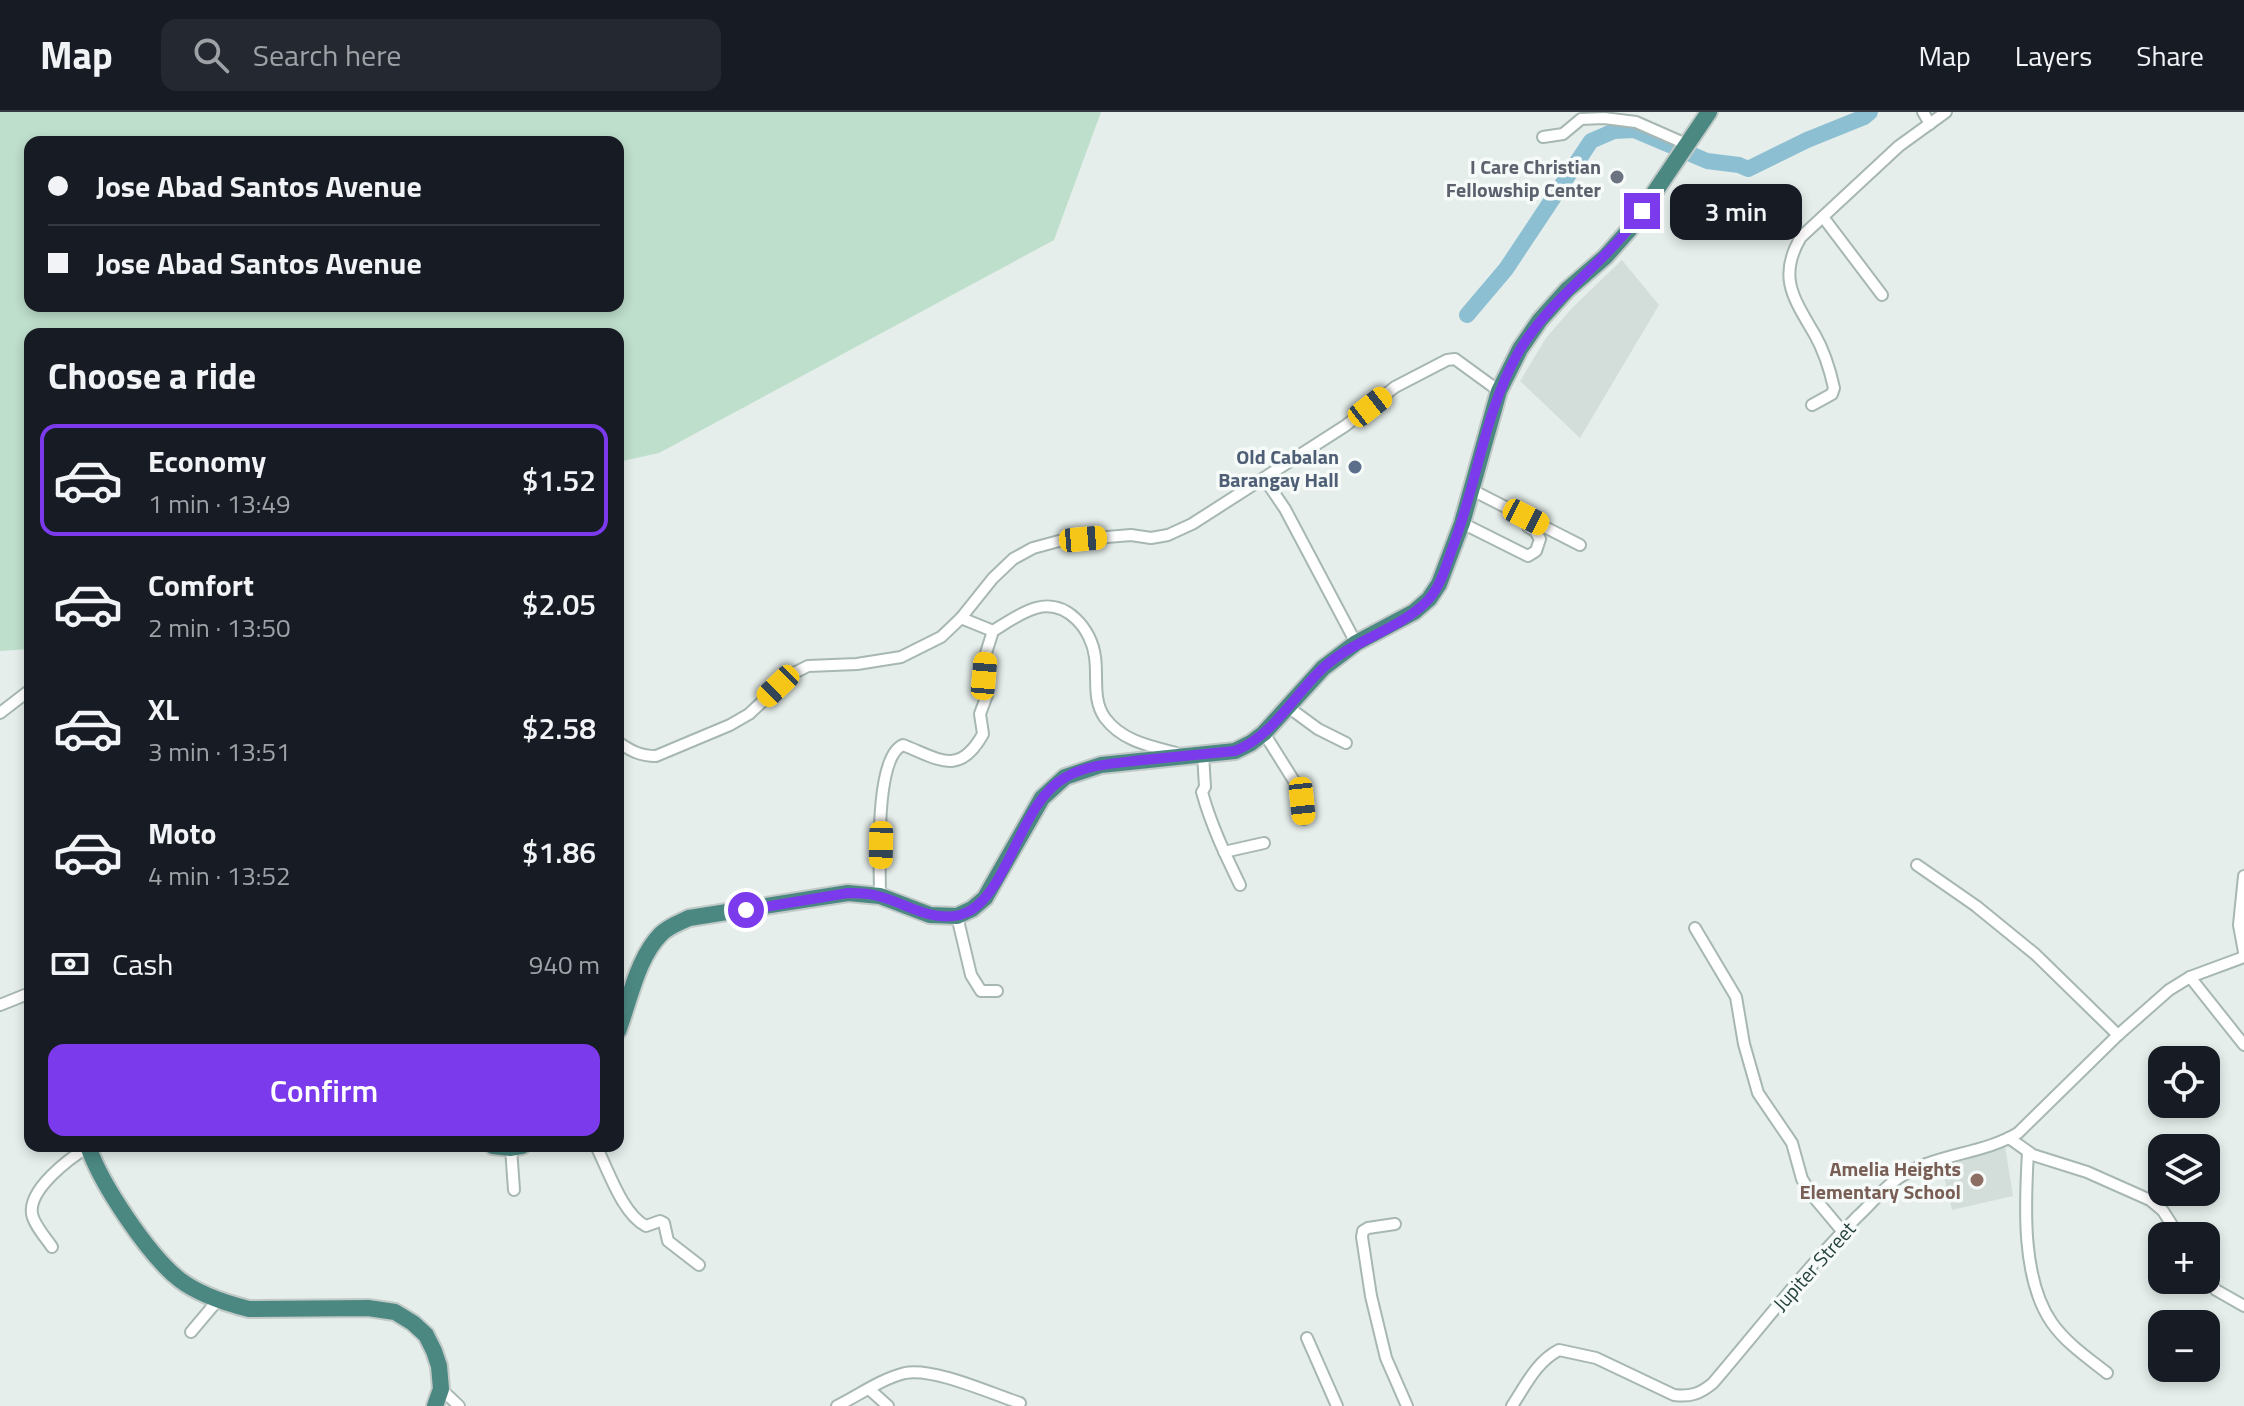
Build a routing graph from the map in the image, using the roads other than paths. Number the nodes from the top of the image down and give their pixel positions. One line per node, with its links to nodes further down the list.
1 (1709, 112): 6 (highway)
2 (1923, 112): 4 (street)
3 (1946, 112): 4 (street)
4 (1930, 124): 7 (street)
5 (1543, 137): 6 (street)
6 (1686, 146): 9 (highway)
7 (1823, 217): 8 (street); 10 (street)
8 (1882, 295)
9 (1499, 391): 11 (street); 12 (highway)
10 (1812, 405)
11 (1264, 478): 16 (street); 18 (street)
12 (1472, 490): 13 (highway); 15 (street)
13 (1462, 523): 14 (street); 18 (highway)
14 (1528, 527)
15 (1580, 545)
16 (961, 618): 17 (street); 24 (street)
17 (993, 631): 25 (street); 32 (street)
18 (1356, 643): 20 (highway)
19 (24, 695): 21 (street)
20 (1288, 707): 22 (highway); 23 (street)
21 (0, 713)
22 (1264, 733): 25 (highway); 26 (street)
23 (1346, 743)
24 (624, 746)
25 (1194, 755): 28 (street); 33 (highway)
26 (1304, 819)
27 (1264, 843): 28 (street)
28 (1224, 852): 31 (street)
29 (1917, 865): 41 (street)
30 (2244, 876): 35 (street)
31 (1240, 885)
32 (880, 896): 33 (highway); 40 (highway)
33 (957, 916): 37 (street)
34 (1695, 928): 52 (street)
35 (2244, 954): 36 (street, Jupiter Street)
36 (2190, 977): 41 (street, Jupiter Street); 42 (street)
37 (997, 991)
38 (24, 995): 39 (street)
39 (0, 1005)
40 (624, 1014)
41 (2118, 1035): 43 (street, Jupiter Street)
42 (2244, 1045)
43 (2009, 1138): 48 (street); 52 (street, Jupiter Street)
44 (80, 1152): 53 (street)
45 (91, 1152): 56 (highway)
46 (516, 1152): 49 (street)
47 (599, 1152): 54 (street)
48 (2028, 1152): 50 (street); 60 (street)
49 (514, 1190)
50 (2170, 1222)
51 (1395, 1224): 70 (street)
52 (1843, 1232): 71 (street, Jupiter Street)
53 (52, 1247)
54 (699, 1265)
55 (2220, 1292): 57 (street)
56 (218, 1300): 58 (street); 61 (highway)
57 (2244, 1306)
58 (191, 1332)
59 (1307, 1338): 69 (street)
60 (2107, 1373)
61 (441, 1389): 64 (highway); 65 (street)
62 (871, 1390): 63 (street); 66 (street); 67 (street); 68 (street)
63 (1020, 1403)
64 (435, 1406)
65 (459, 1406)
66 (837, 1406)
67 (868, 1406)
68 (888, 1406)
69 (1337, 1406)
70 (1407, 1406)
71 (1512, 1406)

